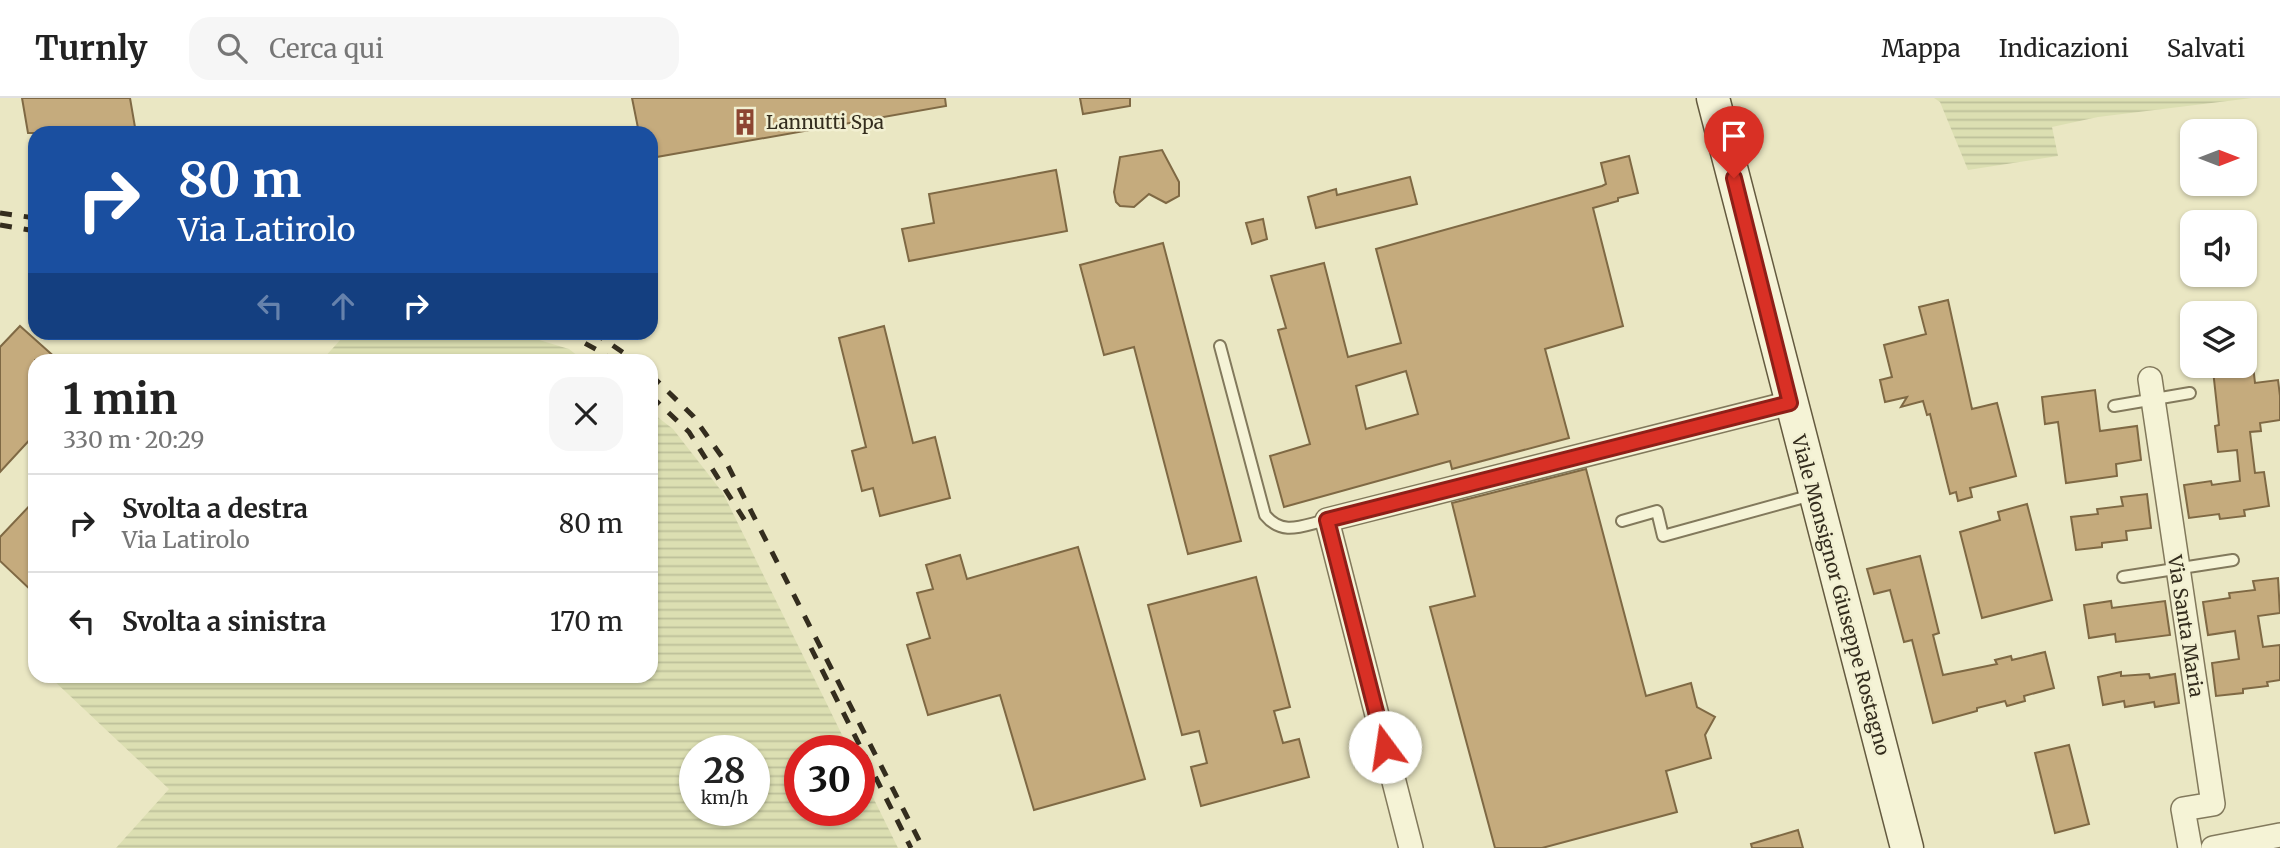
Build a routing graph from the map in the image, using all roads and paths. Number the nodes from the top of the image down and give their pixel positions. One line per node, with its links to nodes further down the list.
1 (1713, 98): 5 (street, Viale Monsignor Giuseppe Rostagno)
2 (1220, 346): 8 (lane)
3 (2151, 389): 4 (lane); 6 (lane); 11 (street, Via Santa Maria)
4 (2190, 393)
5 (1790, 403): 7 (street, Viale Monsignor Giuseppe Rostagno); 8 (street)
6 (2114, 406)
7 (1814, 494): 9 (lane); 15 (street, Viale Monsignor Giuseppe Rostagno)
8 (1327, 520): 14 (street)
9 (1622, 521)
10 (2233, 560): 11 (lane)
11 (2178, 569): 12 (lane); 16 (street, Via Santa Maria)
12 (2123, 577)
13 (2280, 835): 17 (street)
14 (1411, 848)
15 (1907, 848)
16 (2190, 848)
17 (2213, 848)

